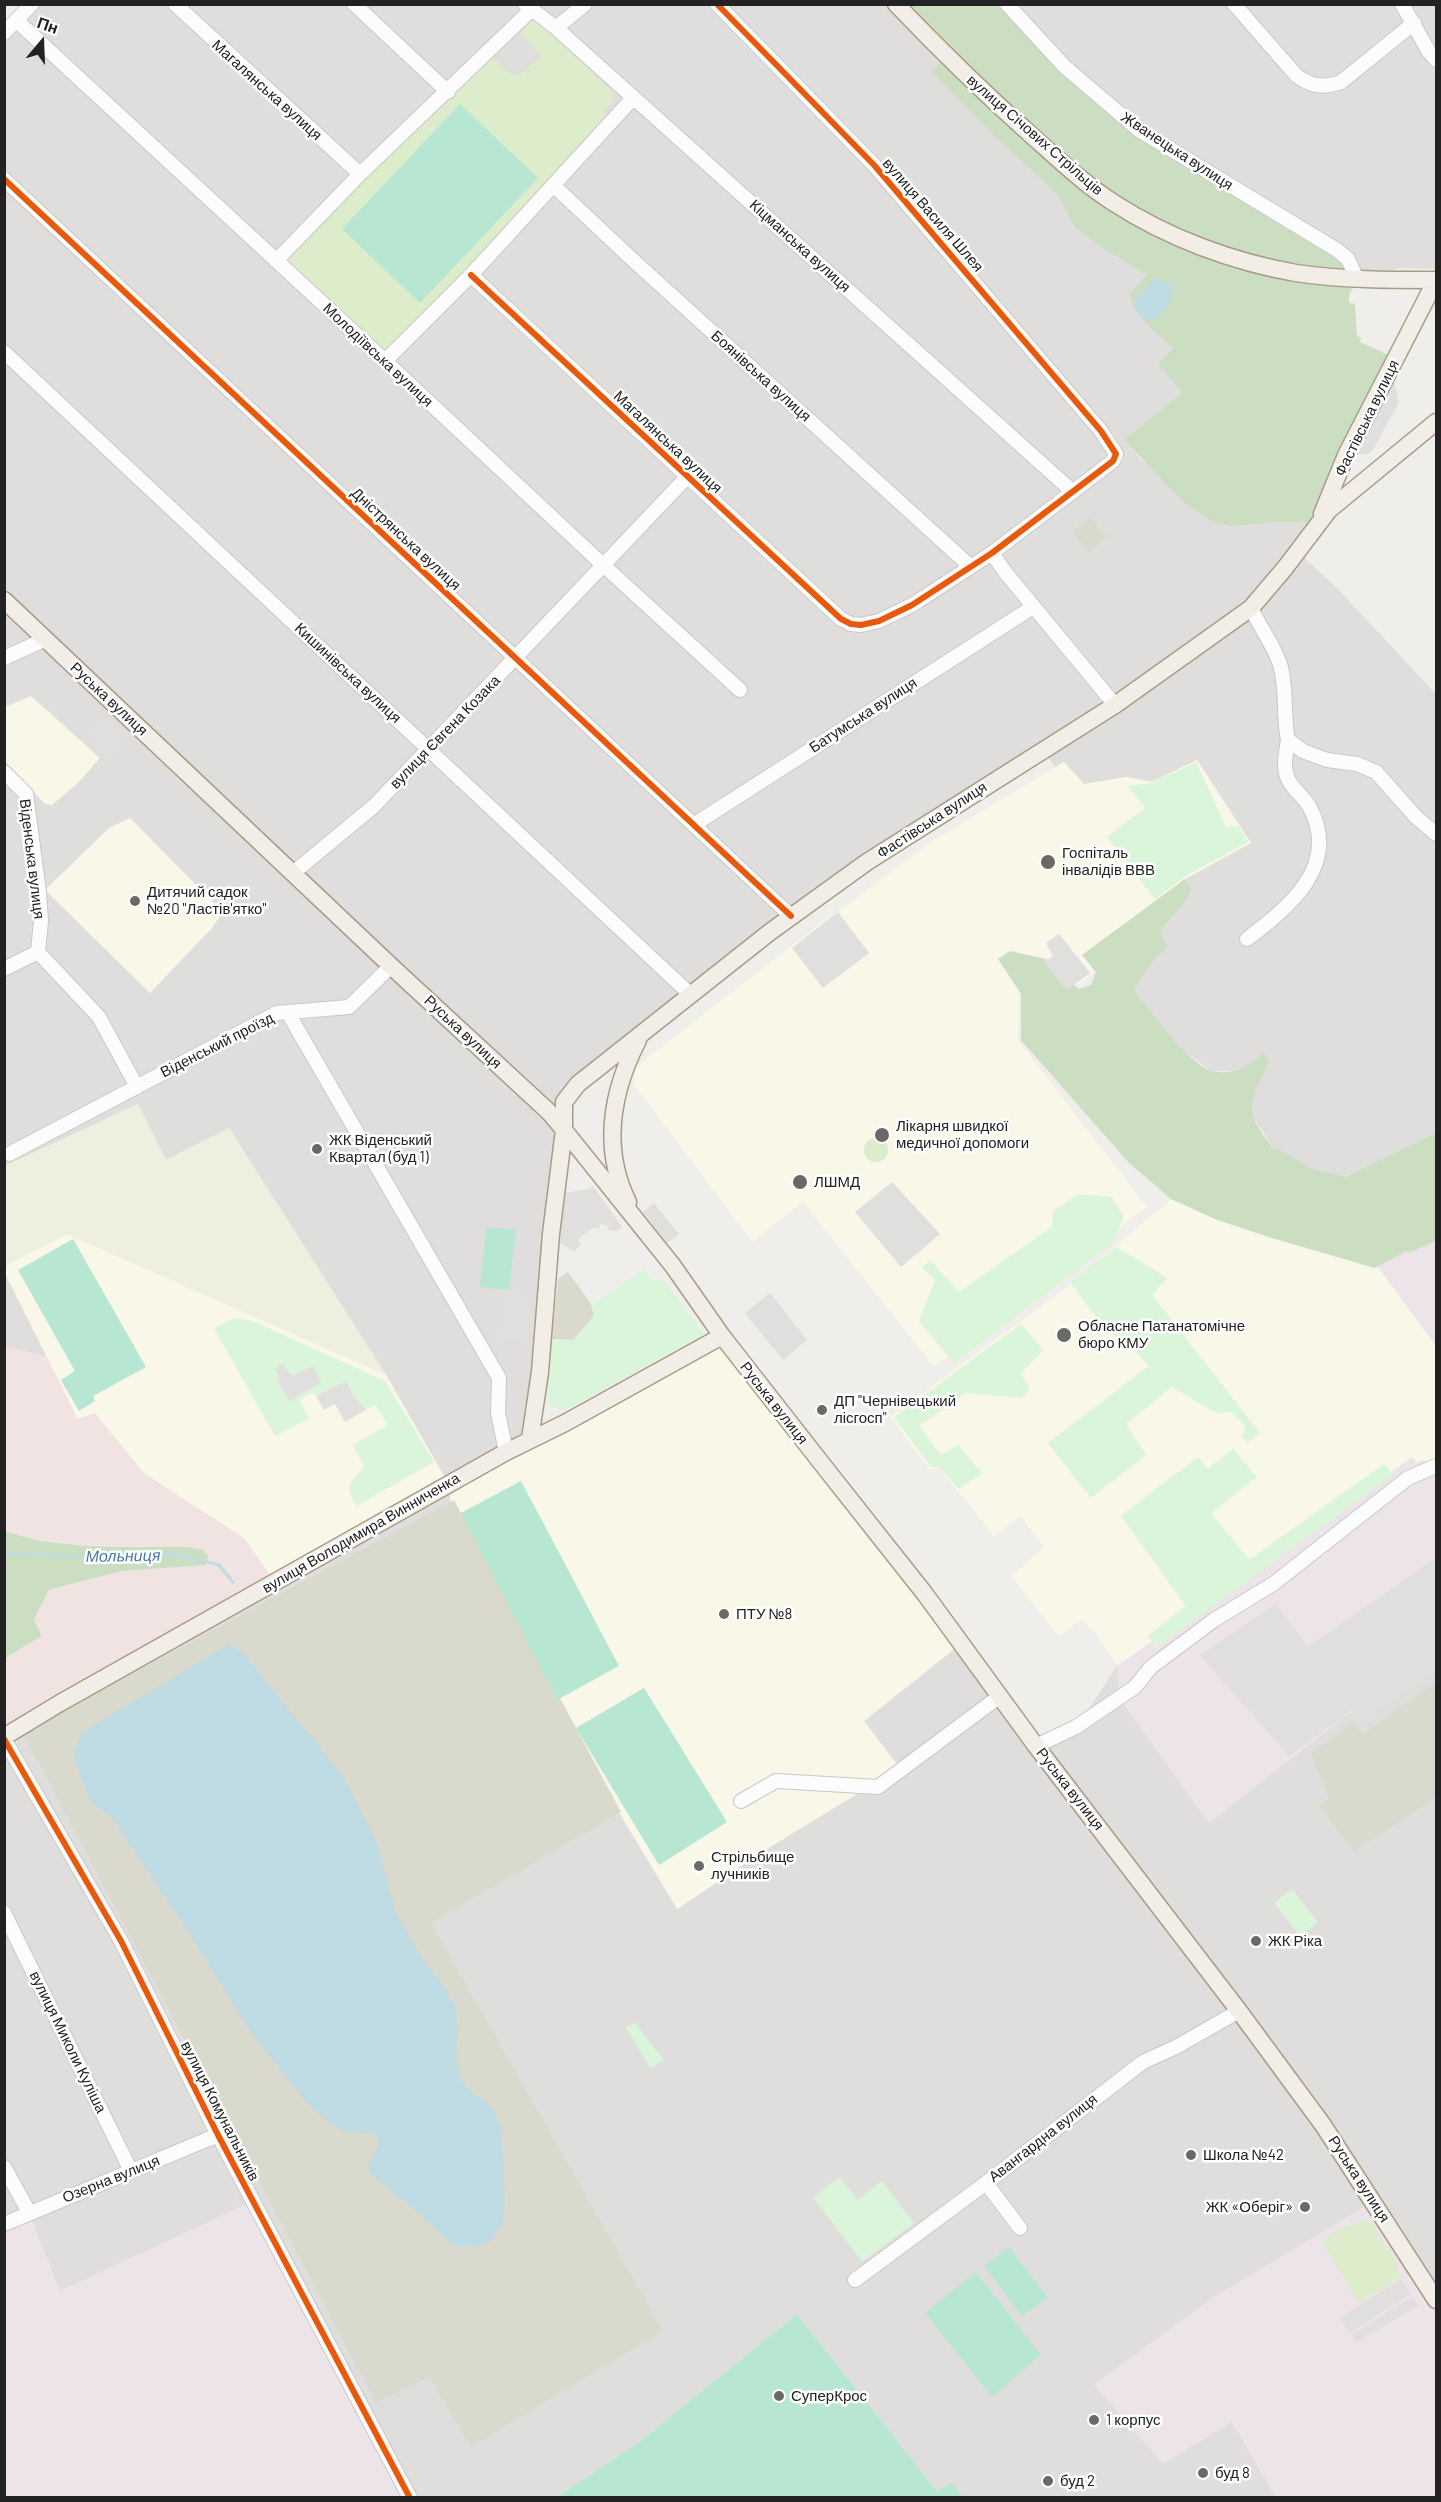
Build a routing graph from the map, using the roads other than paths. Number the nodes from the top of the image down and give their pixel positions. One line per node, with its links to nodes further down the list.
1 (32, 4): 11 (street)
2 (175, 4): 18 (street, Магалянська вулиця)
3 (354, 4): 16 (street)
4 (585, 4): 13 (street)
5 (717, 4): 29 (street, вулиця Василя Шлея)
6 (896, 4): 23 (main road, вулиця Січових Стрільців)
7 (1007, 4): 23 (street, Жванецька вулиця)
8 (1234, 4): 12 (street)
9 (1402, 4): 12 (street)
10 (528, 7): 13 (street, Кіцманська вулиця); 16 (street)
11 (16, 20): 14 (street); 21 (street, Молодіївська вулиця)
12 (1414, 23): 15 (street)
13 (556, 28): 17 (street, Кіцманська вулиця)
14 (4, 33)
15 (1437, 60)
16 (448, 92): 18 (street)
17 (633, 99): 20 (street); 29 (street, Кіцманська вулиця)
18 (360, 174): 21 (street)
19 (4, 179): 39 (street, Дністрянська вулиця)
20 (553, 185): 22 (street); 33 (street, Боянівська вулиця)
21 (276, 261): 26 (street, Молодіївська вулиця)
22 (471, 275): 26 (street); 28 (street, Магалянська вулиця)
23 (1357, 279): 24 (main road, вулиця Січових Стрільців)
24 (1436, 280): 30 (main road, Фастівська вулиця)
25 (4, 352): 43 (street, Кишинівська вулиця)
26 (386, 361): 32 (street, Молодіївська вулиця)
27 (1437, 422): 30 (main road, Фастівська вулиця)
28 (687, 477): 32 (street, вулиця Євгена Козака); 33 (street, Магалянська вулиця)
29 (1072, 491): 31 (street)
30 (1318, 522): 36 (main road, Фастівська вулиця)
31 (992, 553): 33 (street); 35 (street)
32 (602, 564): 39 (street, вулиця Євгена Козака); 40 (street, Молодіївська вулиця)
33 (970, 566)
34 (4, 600): 37 (main road, Руська вулиця)
35 (1033, 607): 41 (street); 45 (street, Батумська вулиця)
36 (1251, 608): 41 (main road, Фастівська вулиця); 42 (street)
37 (46, 639): 38 (street); 47 (main road, Руська вулиця)
38 (4, 658)
39 (516, 658): 43 (street, вулиця Євгена Козака); 45 (street, Дністрянська вулиця)
40 (740, 690)
41 (1115, 705): 48 (main road, Фастівська вулиця)
42 (1288, 740): 46 (street); 49 (street)
43 (429, 749): 47 (street, вулиця Євгена Козака); 53 (street, Кишинівська вулиця)
44 (4, 772): 50 (street, Віденська вулиця)
45 (694, 824): 48 (street, Дністрянська вулиця)
46 (1437, 834)
47 (293, 873): 51 (main road, Руська вулиця)
48 (791, 916): 53 (main road, Фастівська вулиця)
49 (1247, 939)
50 (38, 952): 52 (street); 56 (street)
51 (391, 966): 54 (street, Віденський проїзд); 57 (main road, Руська вулиця)
52 (4, 969)
53 (691, 994): 55 (main road, Фастівська вулиця)
54 (288, 1013): 56 (street, Віденський проїзд); 62 (street)
55 (641, 1034): 57 (main road, Фастівська вулиця); 59 (main road)
56 (137, 1087): 58 (street, Віденський проїзд)
57 (564, 1130): 59 (main road, Руська вулиця); 61 (main road, Фастівська вулиця)
58 (6, 1150)
59 (636, 1220): 60 (main road, Руська вулиця)
60 (722, 1336): 61 (main road, вулиця Володимира Винниченка); 64 (main road, Руська вулиця)
61 (530, 1439): 62 (main road, вулиця Володимира Винниченка)
62 (506, 1452): 65 (main road, вулиця Володимира Винниченка)
63 (1437, 1466): 66 (street)
64 (1000, 1696): 66 (main road, Руська вулиця); 67 (street)
65 (4, 1738): 70 (street, вулиця Комунальників)
66 (1036, 1746): 69 (main road, Руська вулиця)
67 (741, 1801)
68 (4, 1913): 72 (street, вулиця Миколи Куліша)
69 (1239, 2011): 73 (street, Авангардна вулиця); 78 (main road, Руська вулиця)
70 (218, 2135): 72 (street, Озерна вулиця); 79 (street, вулиця Комунальників)
71 (4, 2167): 74 (street)
72 (131, 2171): 74 (street, Озерна вулиця)
73 (986, 2183): 76 (street); 77 (street, Авангардна вулиця)
74 (29, 2212): 75 (street, Озерна вулиця)
75 (4, 2224)
76 (1020, 2228)
77 (855, 2280)
78 (1437, 2300)
79 (410, 2498)

